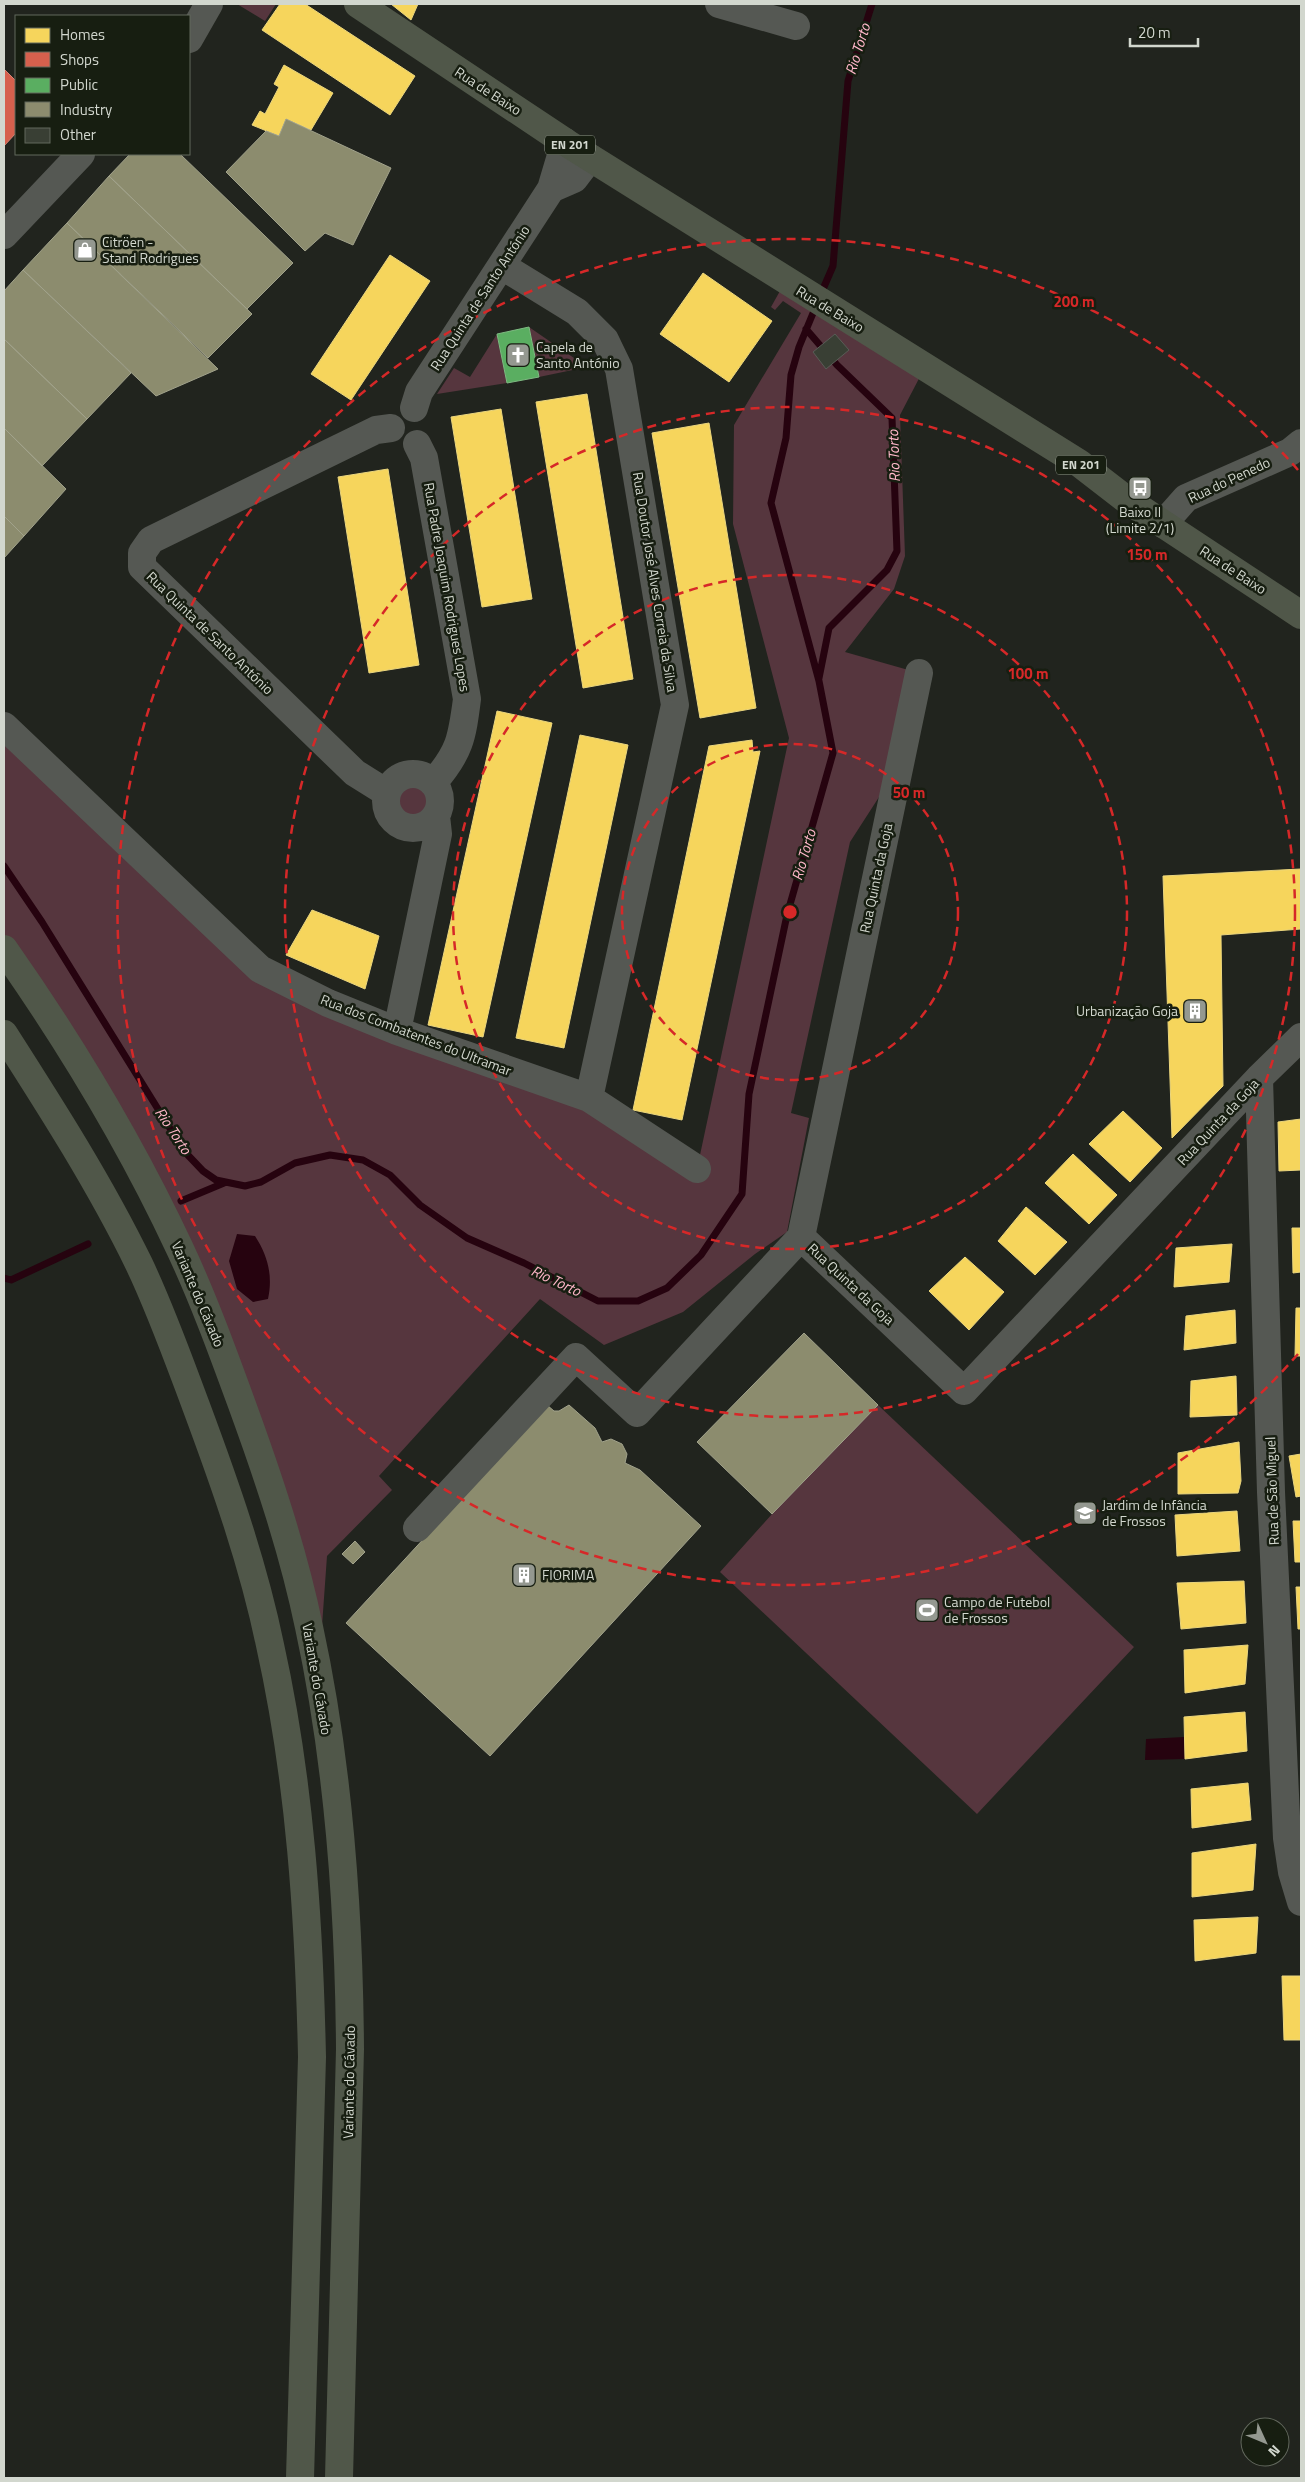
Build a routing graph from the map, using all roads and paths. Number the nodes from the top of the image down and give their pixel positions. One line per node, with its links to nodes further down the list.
1 (209, 4): 5 (street)
2 (358, 4): 6 (main road, Rua de Baixo / EN 201)
3 (719, 4): 4 (street)
4 (796, 26)
5 (190, 37)
6 (565, 142): 8 (main road, Rua de Baixo / EN 201); 9 (street, Rua Quinta de Santo António)
7 (80, 155): 10 (street)
8 (590, 158): 9 (street); 16 (main road, Rua de Baixo / EN 201)
9 (551, 189): 11 (street, Rua Quinta de Santo António)
10 (4, 235)
11 (502, 266): 12 (street, Rua Quinta de Santo António); 28 (street, Rua Doutor José Alves Correia da Silva)
12 (414, 408): 13 (street); 15 (street)
13 (391, 428): 15 (street); 21 (street, Rua Quinta de Santo António)
14 (1301, 443): 16 (street, Rua do Penedo)
15 (418, 444): 20 (street, Rua Padre Joaquim Rodrigues Lopes)
16 (1163, 524): 17 (main road, Rua de Baixo / EN 201)
17 (1301, 615)
18 (919, 674): 30 (street, Rua Quinta da Goja)
19 (4, 726): 24 (street, Rua dos Combatentes do Ultramar)
20 (433, 783): 21 (street); 22 (street)
21 (387, 794): 22 (street)
22 (436, 816): 24 (street)
23 (4, 949): 34 (main road, Variante do Cávado)
24 (397, 1030): 28 (street, Rua dos Combatentes do Ultramar)
25 (4, 1034): 33 (main road)
26 (1301, 1037): 27 (street, Rua Quinta da Goja)
27 (1259, 1078): 30 (street, Rua Quinta da Goja); 32 (street, Rua de São Miguel)
28 (589, 1098): 29 (street, Rua dos Combatentes do Ultramar)
29 (697, 1169)
30 (801, 1237): 31 (street)
31 (417, 1528)
32 (1301, 1902)
33 (300, 2478)
34 (339, 2478)

